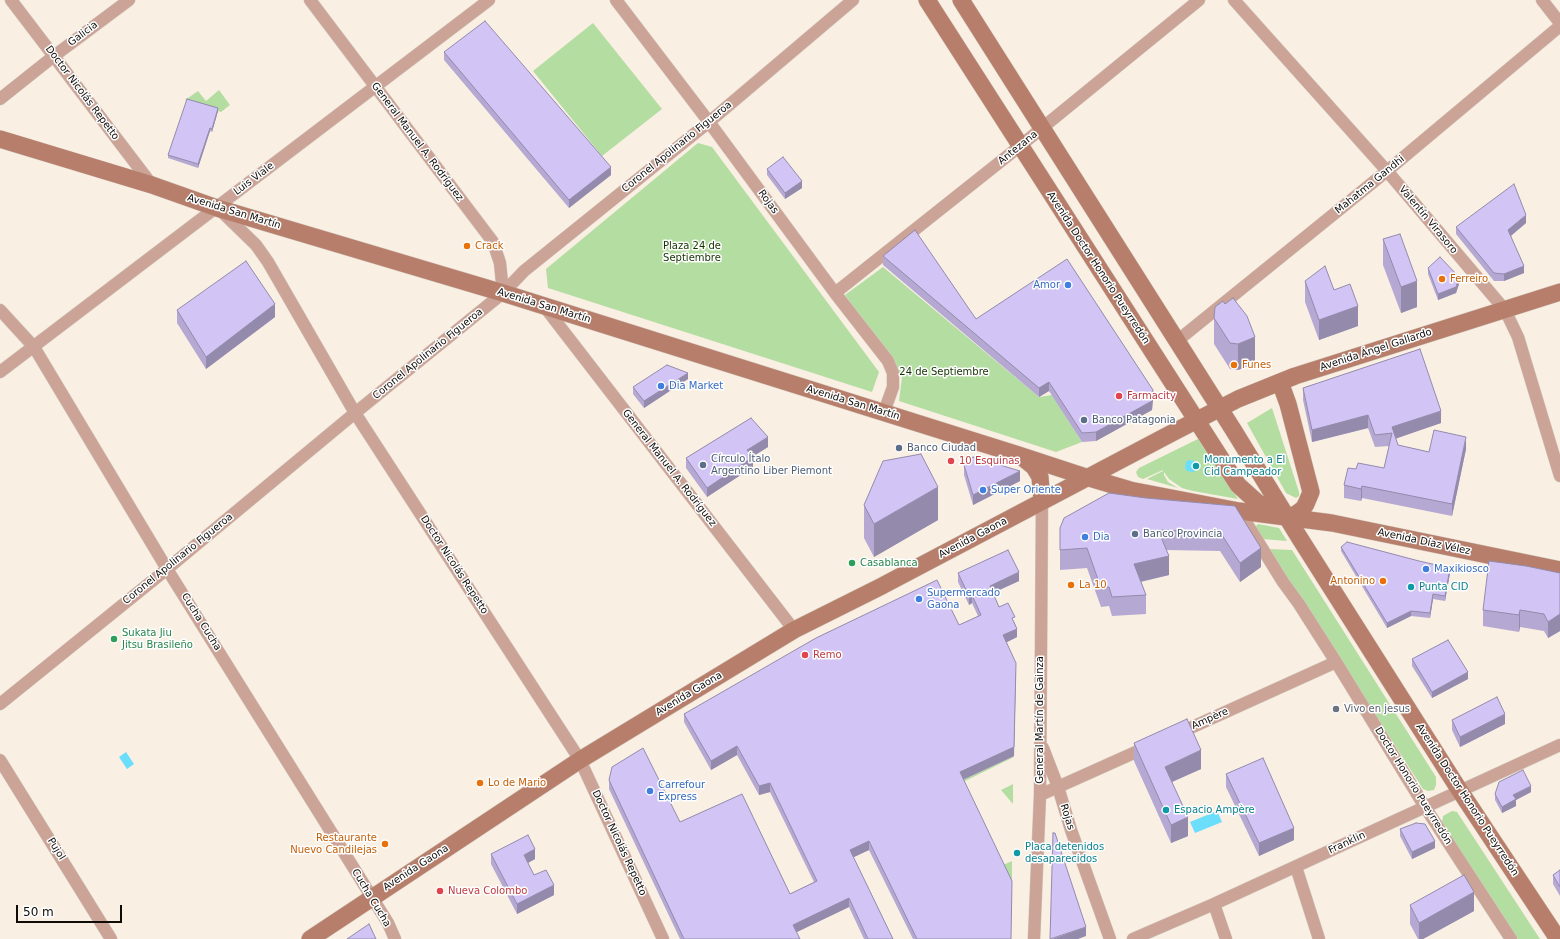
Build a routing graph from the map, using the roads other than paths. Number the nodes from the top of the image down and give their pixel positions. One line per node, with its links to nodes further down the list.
1 (11, 0): 13 (street, Doctor Nicolás Repetto)
2 (130, 0): 13 (street, Galicia)
3 (310, 0): 14 (street, General Manuel A. Rodríguez)
4 (489, 0): 14 (street, Luis Viale)
5 (616, 0): 16 (street, Rojas)
6 (853, 0): 16 (street, Coronel Apolinario Figueroa)
7 (927, 0): 19 (main road, Avenida Doctor Honorio Pueyrredón)
8 (960, 0): 17 (main road, Avenida Doctor Honorio Pueyrredón)
9 (1199, 0): 17 (street, Antezana)
10 (1234, 0): 20 (street, Valentín Virasoro)
11 (1542, 0): 12 (street)
12 (1560, 24): 20 (street, Mahatma Gandhi)
13 (54, 56): 15 (street, Galicia); 21 (street, Doctor Nicolás Repetto)
14 (376, 87): 22 (street, Luis Viale); 24 (street, General Manuel A. Rodríguez)
15 (0, 99)
16 (709, 122): 24 (street, Coronel Apolinario Figueroa); 25 (street, Rojas)
17 (1042, 129): 19 (street, Antezana); 29 (main road, Avenida Doctor Honorio Pueyrredón)
18 (0, 139): 21 (main road, Avenida San Martín)
19 (1020, 146): 25 (street, Antezana); 36 (main road, Avenida Doctor Honorio Pueyrredón)
20 (1387, 171): 28 (street, Valentín Virasoro); 29 (street, Mahatma Gandhi)
21 (152, 185): 22 (main road, Avenida San Martín)
22 (217, 208): 24 (main road, Avenida San Martín); 30 (street, Luis Viale); 35 (street, Doctor Nicolás Repetto)
23 (1560, 292): 28 (main road, Avenida Ángel Gallardo)
24 (503, 293): 26 (main road, Avenida San Martín); 35 (street, Coronel Apolinario Figueroa)
25 (835, 293): 34 (street, Rojas)
26 (544, 306): 34 (main road, Avenida San Martín); 45 (street, General Manuel A. Rodríguez)
27 (0, 310): 30 (street, Cucha Cucha)
28 (1505, 310): 32 (main road, Avenida Ángel Gallardo); 38 (street, Valentín Virasoro)
29 (1177, 340): 33 (main road, Avenida Doctor Honorio Pueyrredón)
30 (34, 347): 31 (street, Luis Viale); 43 (street, Cucha Cucha)
31 (0, 372)
32 (1280, 382): 33 (main road, Avenida Ángel Gallardo); 42 (main road)
33 (1220, 408): 36 (main road, Avenida Ángel Gallardo); 42 (main road, Avenida Doctor Honorio Pueyrredón)
34 (884, 412): 37 (main road, Avenida San Martín)
35 (355, 413): 43 (street, Coronel Apolinario Figueroa); 51 (street, Doctor Nicolás Repetto)
36 (1196, 420): 39 (main road, Avenida Gaona); 42 (main road, Avenida Doctor Honorio Pueyrredón)
37 (1019, 455): 39 (main road, Avenida San Martín); 40 (main road)
38 (1560, 476)
39 (1086, 477): 40 (main road, Avenida Gaona); 41 (main road)
40 (1042, 501): 45 (main road, Avenida Gaona); 48 (street, General Martín de Gainza)
41 (1240, 511): 42 (main road); 46 (street, Doctor Honorio Pueyrredón)
42 (1287, 518): 44 (main road, Avenida Díaz Vélez); 53 (main road, Avenida Doctor Honorio Pueyrredón)
43 (167, 568): 47 (street, Coronel Apolinario Figueroa); 57 (street, Cucha Cucha)
44 (1560, 570)
45 (794, 630): 51 (main road, Avenida Gaona)
46 (1336, 662): 52 (street, Ampère); 55 (street, Doctor Honorio Pueyrredón)
47 (0, 704)
48 (1040, 740): 52 (street, Rojas); 54 (street, General Martín de Gainza)
49 (1560, 745): 53 (street, Franklin)
50 (0, 760): 59 (street, Pujol)
51 (580, 760): 57 (main road, Avenida Gaona); 62 (street, Doctor Nicolás Repetto)
52 (1058, 787): 54 (street, Ampère); 64 (street, Rojas)
53 (1460, 791): 55 (street, Franklin); 69 (main road, Avenida Doctor Honorio Pueyrredón)
54 (1040, 795): 63 (street, General Martín de Gainza)
55 (1425, 807): 56 (street, Franklin); 68 (street, Doctor Honorio Pueyrredón)
56 (1296, 867): 58 (street, Franklin); 67 (street)
57 (372, 898): 60 (main road, Avenida Gaona); 61 (street, Cucha Cucha)
58 (1214, 904): 65 (street, Franklin); 66 (street)
59 (111, 939)
60 (310, 939)
61 (395, 939)
62 (663, 939)
63 (1034, 939)
64 (1110, 939)
65 (1133, 939)
66 (1226, 939)
67 (1319, 939)
68 (1511, 939)
69 (1558, 939)

